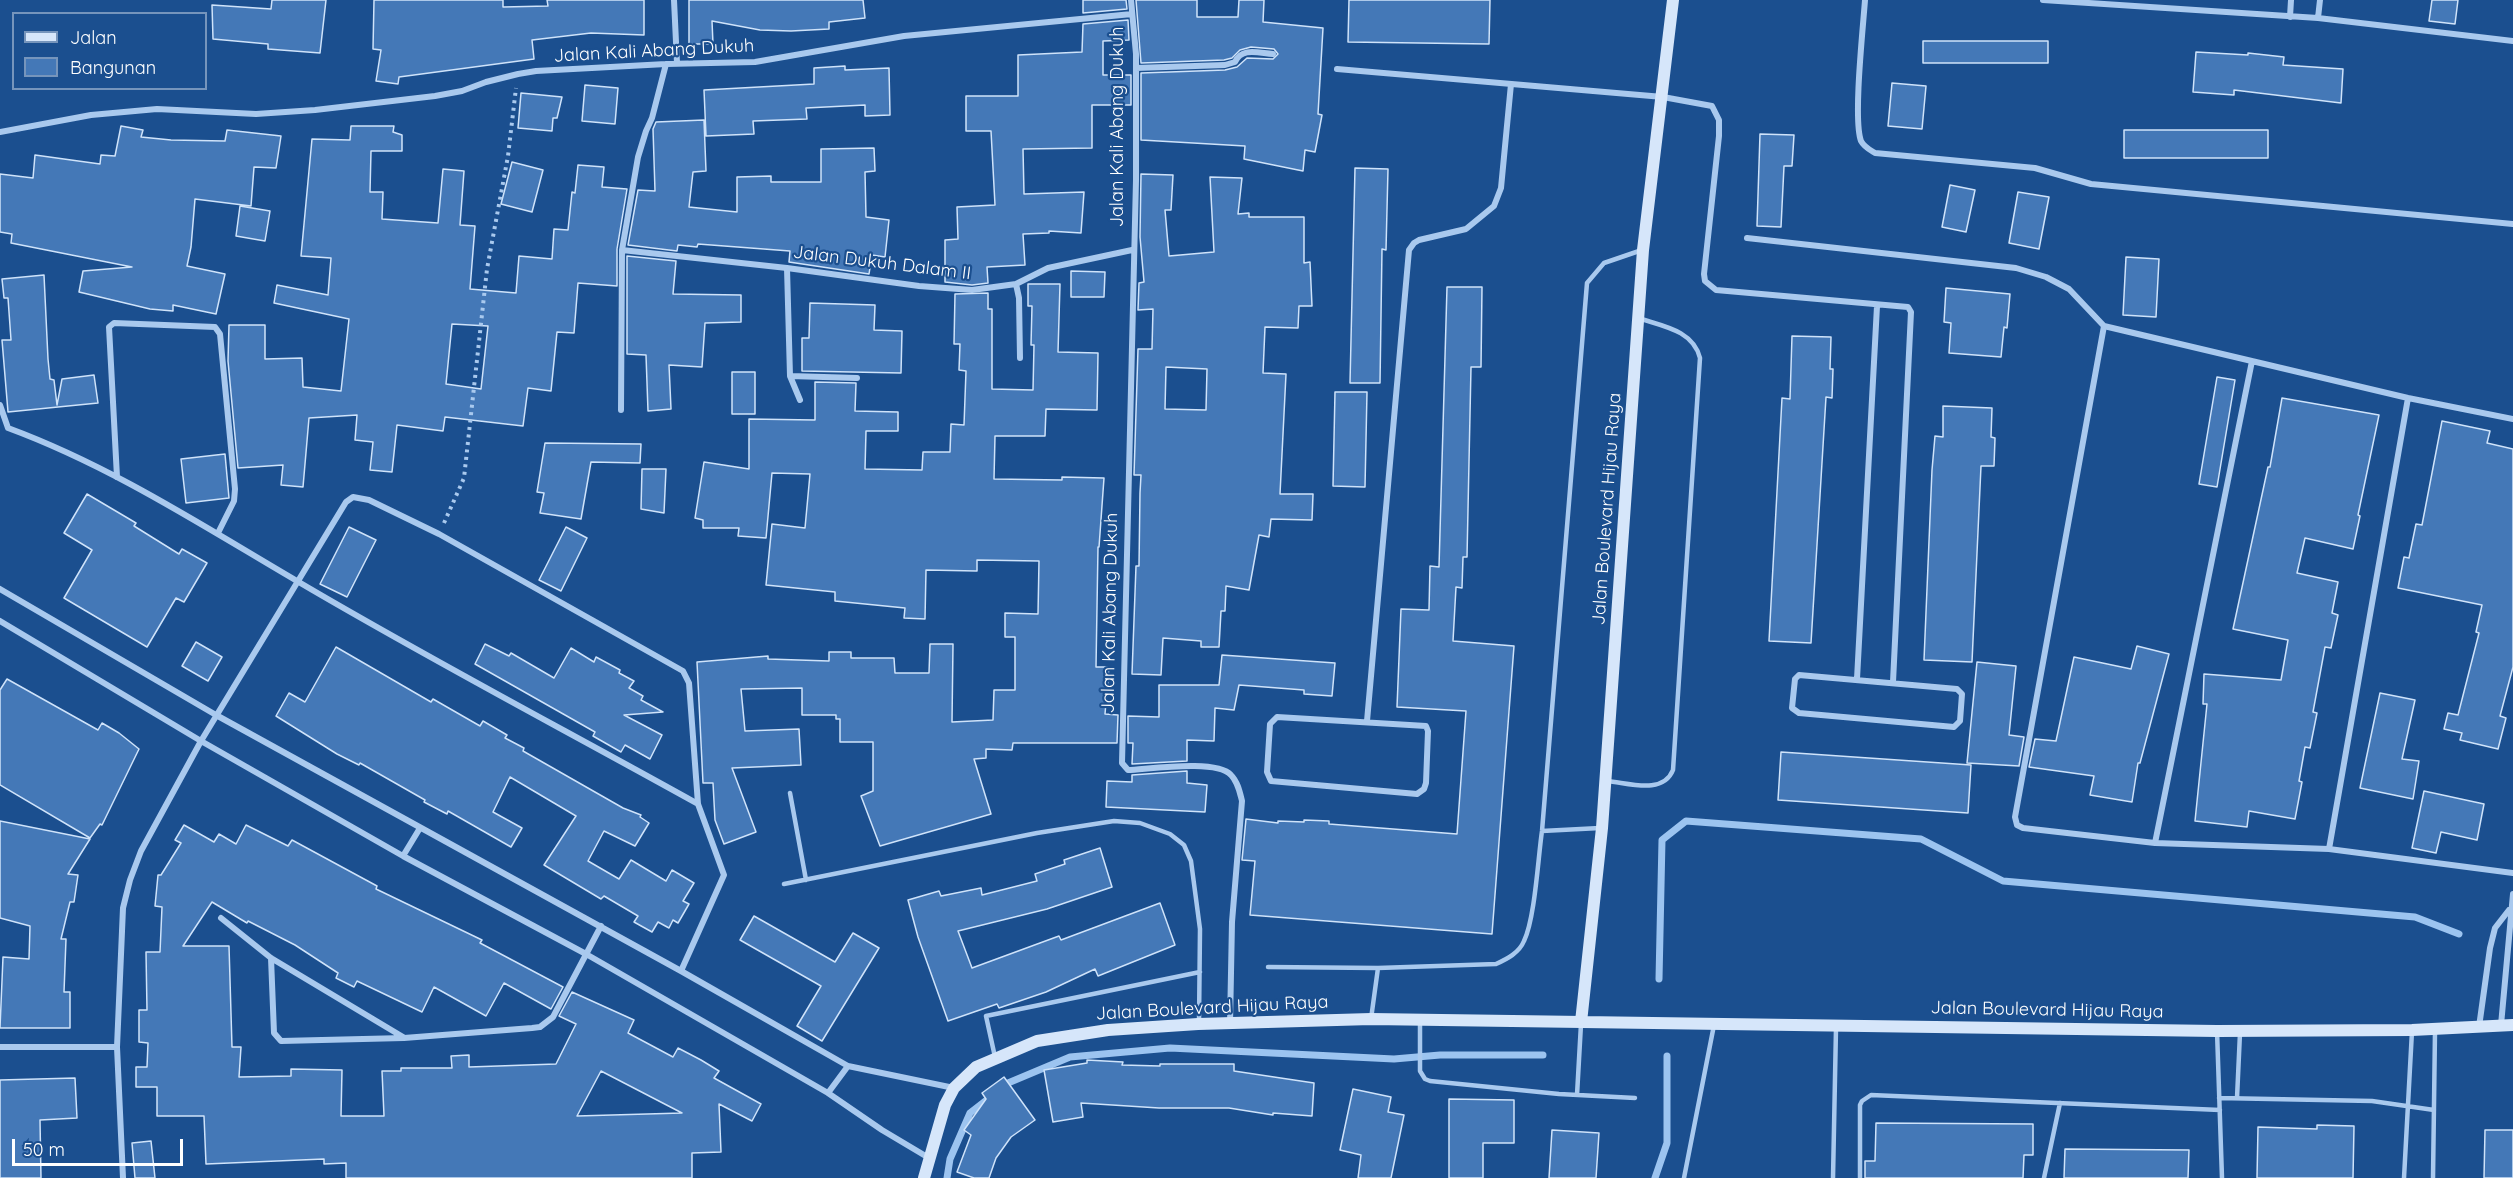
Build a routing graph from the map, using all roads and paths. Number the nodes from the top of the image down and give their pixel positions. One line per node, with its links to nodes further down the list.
1 (674, 0): 13 (street)
2 (1131, 0): 8 (street)
3 (1673, 0): 19 (street, Jalan Boulevard Hijau Raya)
4 (1865, 0): 21 (street)
5 (2043, 0): 9 (street)
6 (2291, 0): 9 (street)
7 (2320, 0): 10 (street)
8 (1132, 14): 13 (street, Jalan Kali Abang Dukuh); 15 (street, Jalan Kali Abang Dukuh)
9 (2290, 17): 10 (street)
10 (2318, 18): 11 (street)
11 (2513, 41)
12 (1273, 54): 15 (street)
13 (676, 63): 14 (street, Jalan Kali Abang Dukuh)
14 (666, 64): 17 (street, Jalan Kali Abang Dukuh); 23 (street)
15 (1136, 68): 25 (street, Jalan Kali Abang Dukuh)
16 (1337, 69): 18 (street)
17 (518, 74): 20 (street, Jalan Kali Abang Dukuh); 44 (path)
18 (1511, 84): 19 (street); 51 (street)
19 (1663, 97): 24 (street, Jalan Boulevard Hijau Raya); 28 (street)
20 (0, 132)
21 (2513, 224)
22 (1747, 238): 30 (street)
23 (622, 249): 26 (street, Jalan Dukuh Dalam II); 38 (street)
24 (1643, 249): 29 (street, Jalan Boulevard Hijau Raya); 58 (lane)
25 (1132, 250): 27 (street, Jalan Dukuh Dalam II); 80 (street, Jalan Kali Abang Dukuh)
26 (787, 268): 27 (street, Jalan Dukuh Dalam II); 33 (street)
27 (1016, 284): 31 (street)
28 (1877, 306): 48 (street); 49 (street)
29 (1638, 318): 53 (street, Jalan Boulevard Hijau Raya); 53 (lane)
30 (2104, 326): 32 (street); 59 (street)
31 (1020, 358)
32 (2252, 361): 35 (street); 59 (street)
33 (790, 376): 34 (street); 36 (street)
34 (857, 378)
35 (2408, 398): 39 (street); 60 (street)
36 (800, 400)
37 (0, 405): 41 (street)
38 (621, 410)
39 (2513, 419)
40 (0, 427): 41 (street)
41 (8, 428): 42 (street)
42 (117, 477): 43 (street); 43 (street)
43 (218, 533): 45 (street)
44 (439, 534): 45 (street); 55 (street)
45 (297, 581): 50 (street); 55 (street)
46 (0, 589): 50 (street)
47 (0, 621): 52 (street)
48 (1857, 679): 49 (street); 49 (street)
49 (1893, 682)
50 (216, 715): 52 (street); 56 (street)
51 (1367, 721): 51 (street)
52 (201, 741): 61 (street); 90 (street)
53 (1606, 781): 57 (street, Jalan Boulevard Hijau Raya)
54 (790, 793): 63 (lane)
55 (698, 804): 73 (street)
56 (420, 828): 61 (street); 68 (street)
57 (1602, 828): 58 (lane); 77 (street, Jalan Boulevard Hijau Raya)
58 (1542, 831): 72 (lane)
59 (2155, 843): 60 (street)
60 (2329, 849): 62 (street)
61 (403, 856): 69 (street)
62 (2513, 873)
63 (806, 880): 64 (lane); 74 (lane)
64 (784, 884)
65 (2513, 894): 66 (street)
66 (2510, 910): 82 (street); 83 (street)
67 (220, 918): 70 (street)
68 (601, 926): 69 (street); 73 (street)
69 (586, 954): 88 (street); 94 (street)
70 (271, 958): 88 (street); 88 (street)
71 (1268, 967): 72 (lane)
72 (1378, 968): 75 (lane)
73 (681, 971): 92 (street)
74 (1200, 972): 79 (lane); 91 (lane)
75 (1371, 1019): 76 (street, Jalan Boulevard Hijau Raya); 80 (street, Jalan Boulevard Hijau Raya)
76 (1420, 1019): 77 (street, Jalan Boulevard Hijau Raya); 95 (lane)
77 (1581, 1022): 78 (street, Jalan Boulevard Hijau Raya); 95 (lane)
78 (1714, 1023): 81 (street, Jalan Boulevard Hijau Raya); 106 (lane)
79 (1198, 1024): 80 (street, Jalan Boulevard Hijau Raya); 91 (street, Jalan Boulevard Hijau Raya)
80 (1230, 1024)
81 (1836, 1024): 86 (street, Jalan Boulevard Hijau Raya); 107 (lane)
82 (2507, 1025): 83 (street, Jalan Boulevard Hijau Raya)
83 (2479, 1026): 84 (street, Jalan Boulevard Hijau Raya)
84 (2435, 1029): 85 (street, Jalan Boulevard Hijau Raya); 102 (lane)
85 (2412, 1030): 87 (street, Jalan Boulevard Hijau Raya); 100 (lane)
86 (2217, 1031): 87 (street, Jalan Boulevard Hijau Raya); 97 (lane)
87 (2241, 1031): 98 (lane)
88 (404, 1038)
89 (0, 1047): 90 (street)
90 (117, 1047): 104 (street)
91 (995, 1058): 93 (street, Jalan Boulevard Hijau Raya)
92 (848, 1066): 93 (street); 94 (street)
93 (954, 1088): 103 (street, Jalan Boulevard Hijau Raya)
94 (828, 1093): 103 (street)
95 (1577, 1095): 96 (lane)
96 (1635, 1098)
97 (2219, 1098): 98 (lane); 101 (lane)
98 (2237, 1098): 100 (lane)
99 (2060, 1103): 101 (lane); 108 (lane); 109 (lane)
100 (2409, 1108): 102 (lane); 111 (lane)
101 (2220, 1110): 110 (lane)
102 (2434, 1110): 112 (lane)
103 (929, 1158): 105 (street, Jalan Boulevard Hijau Raya)
104 (123, 1178)
105 (924, 1178)
106 (1684, 1178)
107 (1833, 1178)
108 (1860, 1178)
109 (2044, 1178)
110 (2222, 1178)
111 (2404, 1178)
112 (2433, 1178)

